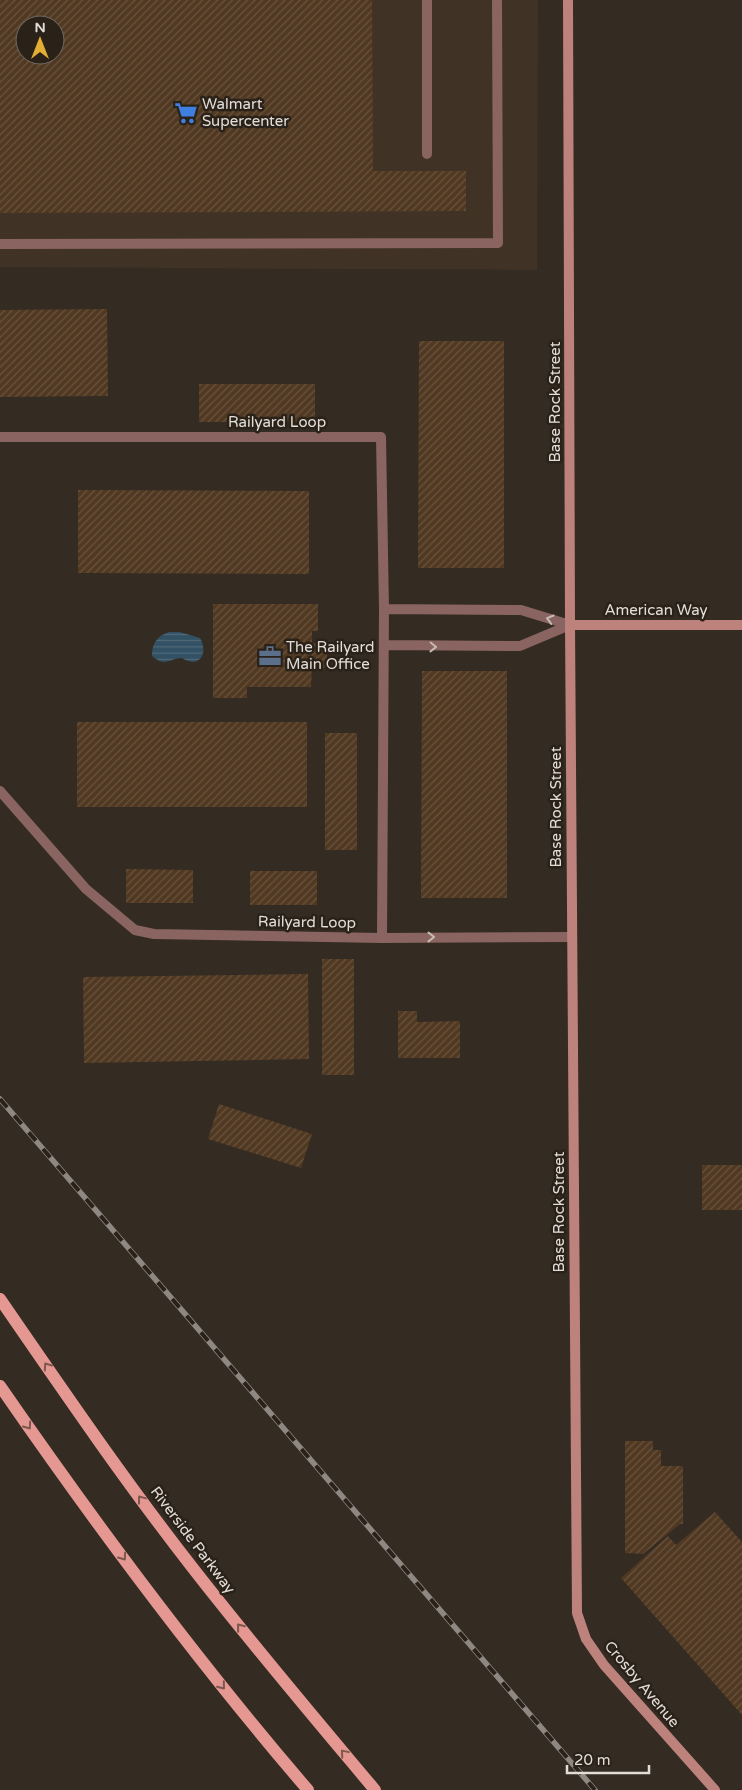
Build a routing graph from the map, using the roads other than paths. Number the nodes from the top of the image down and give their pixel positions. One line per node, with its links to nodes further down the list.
1 (427, 0): 4 (street)
2 (496, 0): 5 (street)
3 (568, 0): 8 (street, Base Rock Street)
4 (427, 154)
5 (0, 244)
6 (0, 437): 7 (street, Railyard Loop)
7 (384, 610): 8 (street, one-way to 7); 10 (street, Railyard Loop)
8 (570, 625): 9 (street, American Way); 10 (street, one-way to 8); 12 (street, Base Rock Street)
9 (742, 625)
10 (384, 646): 13 (street, Railyard Loop)
11 (0, 791): 13 (street, Railyard Loop)
12 (572, 937): 13 (street, one-way to 12); 16 (street, Base Rock Street)
13 (382, 938)
14 (0, 1299): 18 (main road, Riverside Parkway, one-way to 14)
15 (0, 1386): 17 (main road, one-way to 17)
16 (577, 1613): 19 (street, Crosby Avenue)
17 (308, 1790)
18 (375, 1790)
19 (715, 1790)

